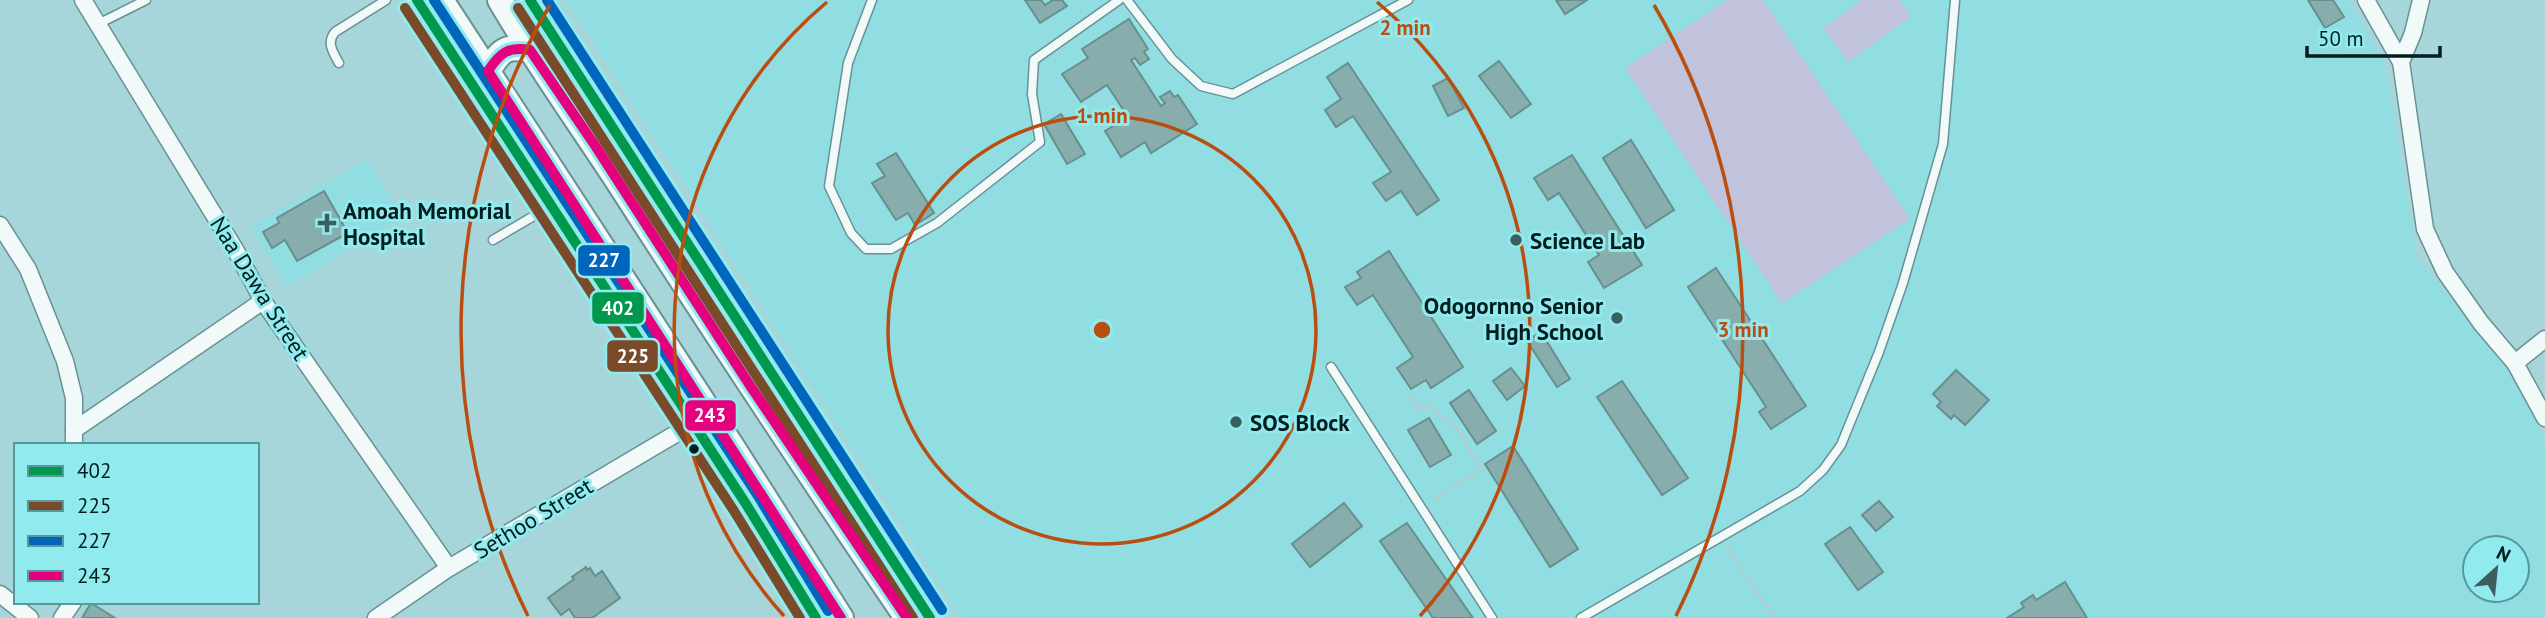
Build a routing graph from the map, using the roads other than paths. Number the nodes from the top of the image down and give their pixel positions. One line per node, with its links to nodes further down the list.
1 (83, 0): 15 (street, Naa Dawa Street)
2 (146, 0): 15 (lane)
3 (386, 0): 18 (lane)
4 (417, 0): 22 (street)
5 (440, 0): 19 (main road)
6 (500, 0): 16 (main road)
7 (530, 0): 20 (street)
8 (872, 0): 9 (lane)
9 (1119, 0)
10 (1127, 0): 11 (lane)
11 (1408, 0)
12 (1955, 0): 43 (lane)
13 (2366, 0): 17 (street)
14 (2421, 0): 17 (street)
15 (98, 24): 25 (street, Naa Dawa Street)
16 (530, 50): 19 (main road); 21 (main road)
17 (2401, 62): 27 (street)
18 (339, 63)
19 (488, 71): 32 (main road)
20 (619, 134): 21 (main road); 41 (street)
21 (596, 147): 40 (main road)
22 (551, 206): 24 (lane); 30 (street)
23 (0, 225): 31 (street)
24 (493, 240)
25 (263, 301): 31 (street); 34 (street, Naa Dawa Street)
26 (2545, 339): 27 (street)
27 (2515, 363): 29 (street)
28 (1331, 366): 42 (lane)
29 (2545, 418)
30 (694, 423): 33 (street); 34 (street, Sethoo Street)
31 (74, 437)
32 (733, 448): 33 (main road); 39 (main road)
33 (746, 504): 38 (street)
34 (449, 568): 37 (street, Sethoo Street)
35 (0, 594): 36 (street)
36 (30, 618)
37 (376, 618)
38 (816, 618)
39 (841, 618)
40 (906, 618)
41 (930, 618)
42 (1492, 618)
43 (1582, 618)

